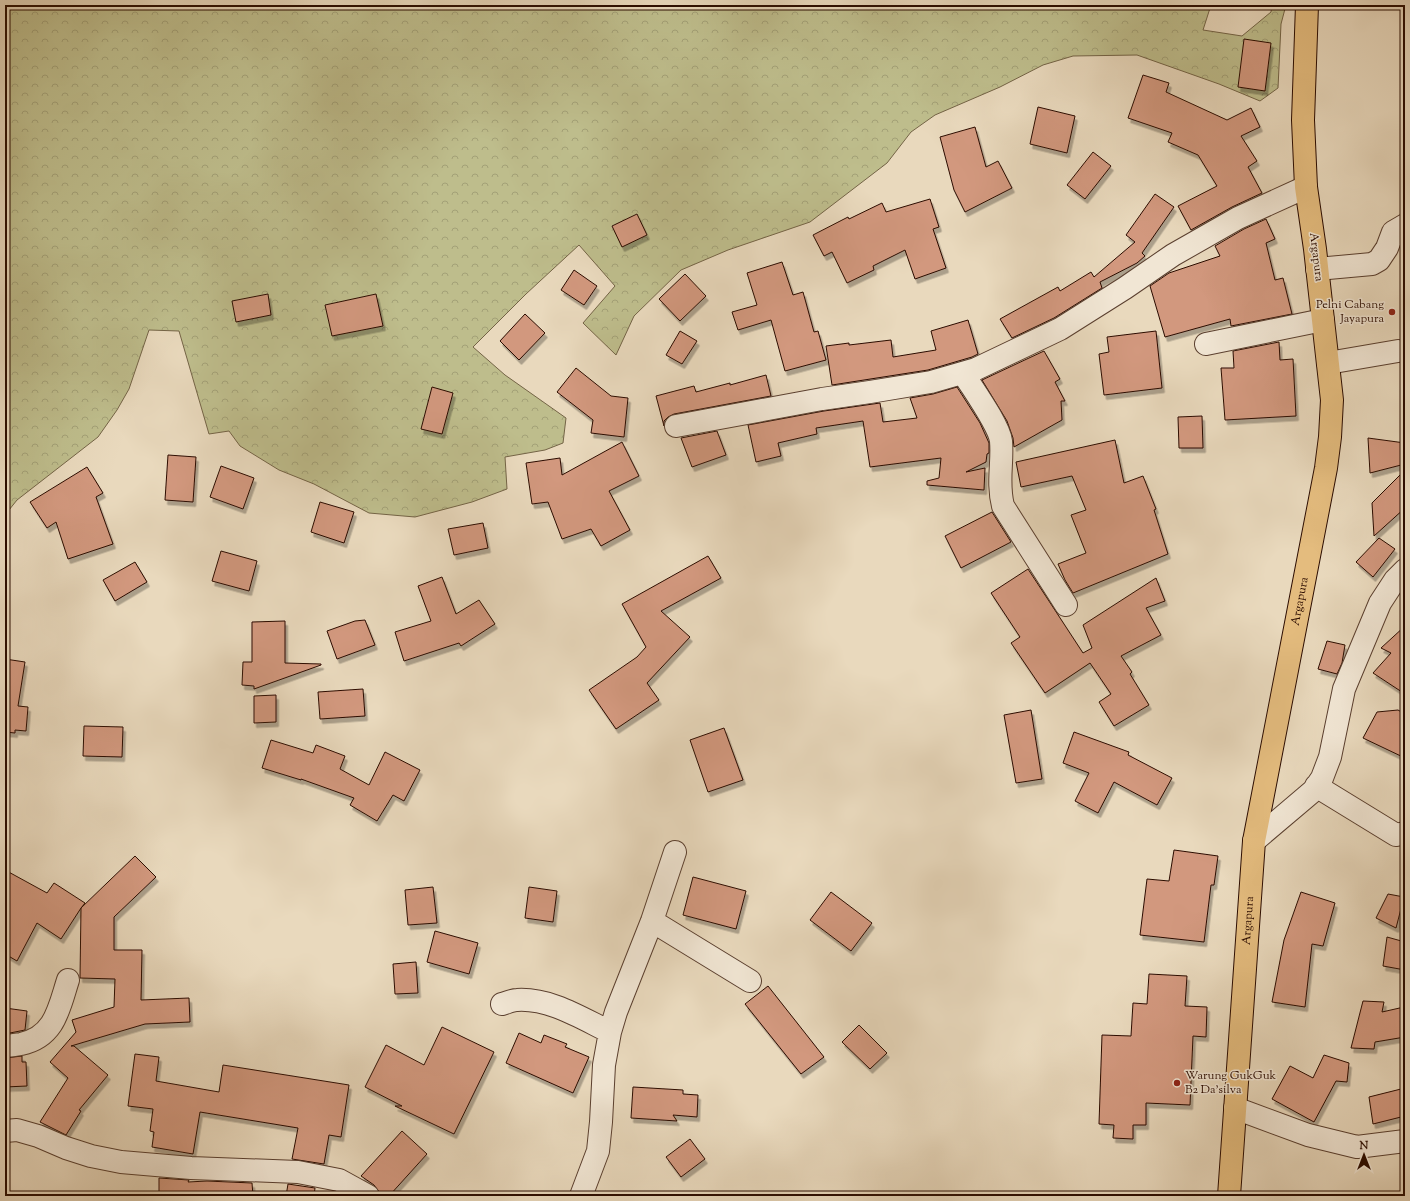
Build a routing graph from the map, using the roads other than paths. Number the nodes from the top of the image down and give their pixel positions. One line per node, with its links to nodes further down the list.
1 (1307, 5): 2 (highway, Argapura)
2 (1306, 187): 4 (highway, Argapura); 9 (street)
3 (1405, 225): 4 (street)
4 (1317, 269): 5 (highway, Argapura)
5 (1323, 320): 6 (street); 8 (highway, Argapura)
6 (1206, 344)
7 (1398, 351): 8 (street)
8 (1328, 363): 15 (highway, Argapura)
9 (963, 373): 10 (street); 12 (street)
10 (676, 426)
11 (1405, 570): 13 (street)
12 (1066, 605)
13 (1316, 786): 14 (street); 15 (street)
14 (1405, 833)
15 (1254, 841): 23 (highway, Argapura)
16 (675, 852): 17 (street)
17 (652, 921): 19 (street); 21 (street)
18 (68, 980): 22 (street)
19 (750, 982)
20 (502, 1004): 21 (street)
21 (610, 1032): 27 (street)
22 (5, 1046)
23 (1235, 1108): 25 (street); 28 (highway, Argapura)
24 (5, 1131): 26 (street)
25 (1405, 1141)
26 (368, 1196)
27 (581, 1196)
28 (1229, 1196)

